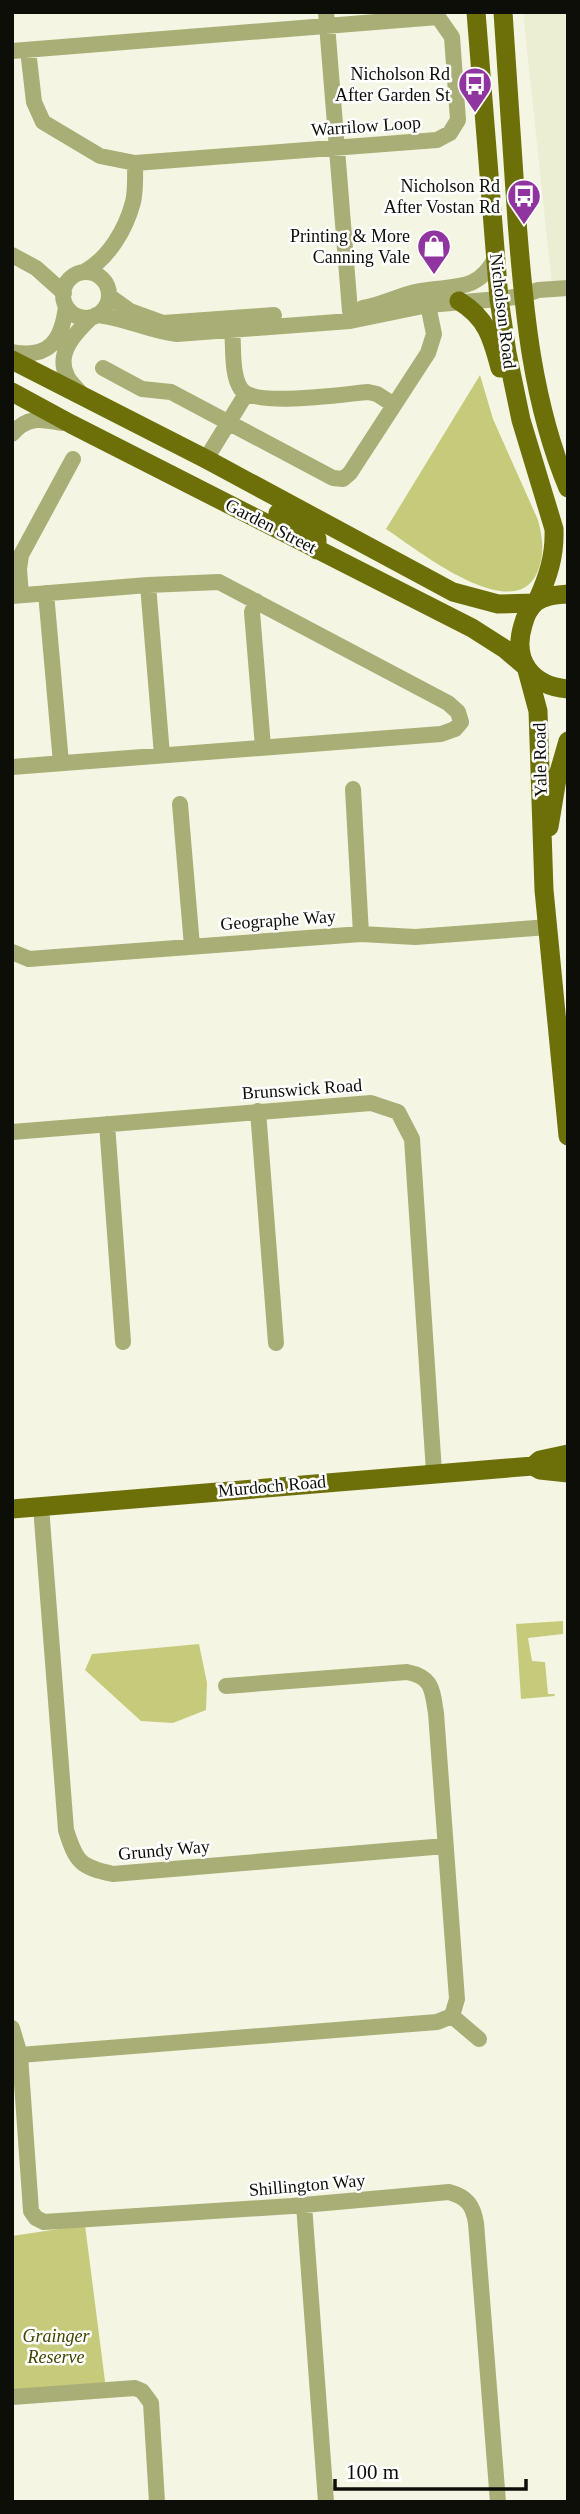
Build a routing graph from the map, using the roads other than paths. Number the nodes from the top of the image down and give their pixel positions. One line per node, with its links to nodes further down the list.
1 (476, 12): 9 (main road, Nicholson Road)
2 (503, 12): 14 (main road, Nicholson Road)
3 (327, 19): 4 (street, Warrilow Loop); 5 (street); 5 (street, Warrilow Loop)
4 (20, 50): 6 (street, Warrilow Loop)
5 (338, 147): 6 (street, Warrilow Loop); 19 (street)
6 (135, 163): 7 (street)
7 (113, 246): 11 (street); 13 (street)
8 (12, 256): 10 (street)
9 (496, 257): 16 (main road, Nicholson Road); 19 (street)
10 (36, 268): 11 (street); 15 (street)
11 (80, 273): 13 (street); 15 (street)
12 (568, 288): 14 (street)
13 (108, 291): 19 (street); 20 (street)
14 (522, 296): 16 (street); 32 (main road, Nicholson Road)
15 (65, 299): 20 (street); 22 (street)
16 (499, 299): 17 (street); 33 (main road, Nicholson Road)
17 (458, 301): 18 (street); 33 (main road)
18 (428, 305): 21 (street); 28 (street)
19 (350, 311)
20 (94, 316): 21 (street); 27 (street)
21 (232, 330): 26 (street)
22 (12, 352)
23 (12, 360): 27 (main road, Garden Street)
24 (103, 368): 29 (street)
25 (12, 392): 30 (main road, Garden Street)
26 (246, 394): 28 (street); 29 (street)
27 (85, 399): 35 (main road, Garden Street)
28 (394, 405): 29 (street)
29 (228, 422): 35 (street)
30 (71, 425): 31 (street); 39 (main road, Garden Street)
31 (12, 434)
32 (548, 436): 36 (main road); 38 (main road, Nicholson Road)
33 (529, 447): 45 (main road, Nicholson Road)
34 (73, 459): 43 (street)
35 (206, 459): 37 (main road, Garden Street)
36 (568, 468)
37 (230, 473): 39 (main road); 45 (main road, Garden Street)
38 (568, 488)
39 (317, 550): 46 (main road, Garden Street)
40 (148, 585): 41 (street); 44 (street); 50 (street)
41 (46, 593): 43 (street); 52 (street)
42 (568, 594): 45 (main road, Garden Street)
43 (17, 595)
44 (257, 600): 49 (street); 49 (street)
45 (536, 602): 46 (main road, Yale Road)
46 (526, 668): 47 (main road, Garden Street); 56 (main road, Yale Road)
47 (568, 688)
48 (568, 741): 51 (main road, Yale Road)
49 (262, 747): 50 (street)
50 (162, 755): 52 (street)
51 (565, 757): 56 (main road, Yale Road)
52 (61, 763): 53 (street)
53 (12, 767)
54 (353, 789): 58 (street)
55 (180, 804): 59 (street)
56 (543, 852): 57 (main road, Yale Road)
57 (549, 927): 58 (street, Geographe Way); 64 (main road, Yale Road)
58 (361, 934): 59 (street, Geographe Way)
59 (192, 946): 60 (street, Geographe Way)
60 (12, 951)
61 (258, 1111): 62 (street, Brunswick Road); 66 (street); 69 (street, Brunswick Road)
62 (107, 1124): 63 (street, Brunswick Road); 65 (street)
63 (12, 1132)
64 (568, 1136)
65 (123, 1342)
66 (276, 1343)
67 (568, 1454): 68 (main road, Murdoch Road)
68 (533, 1465): 69 (main road, Murdoch Road); 70 (main road, Murdoch Road)
69 (434, 1472): 71 (main road, Murdoch Road)
70 (568, 1472)
71 (41, 1507): 72 (main road, Murdoch Road); 74 (street, Grundy Way)
72 (12, 1509)
73 (226, 1686): 74 (street)
74 (445, 1846): 75 (street)
75 (452, 2016): 77 (street); 78 (street)
76 (12, 2028): 78 (street, Shillington Way)
77 (479, 2039)
78 (20, 2054): 79 (street, Shillington Way)
79 (304, 2205): 82 (street); 83 (street, Shillington Way)
80 (12, 2397): 81 (street)
81 (157, 2502)
82 (326, 2502)
83 (498, 2502)

